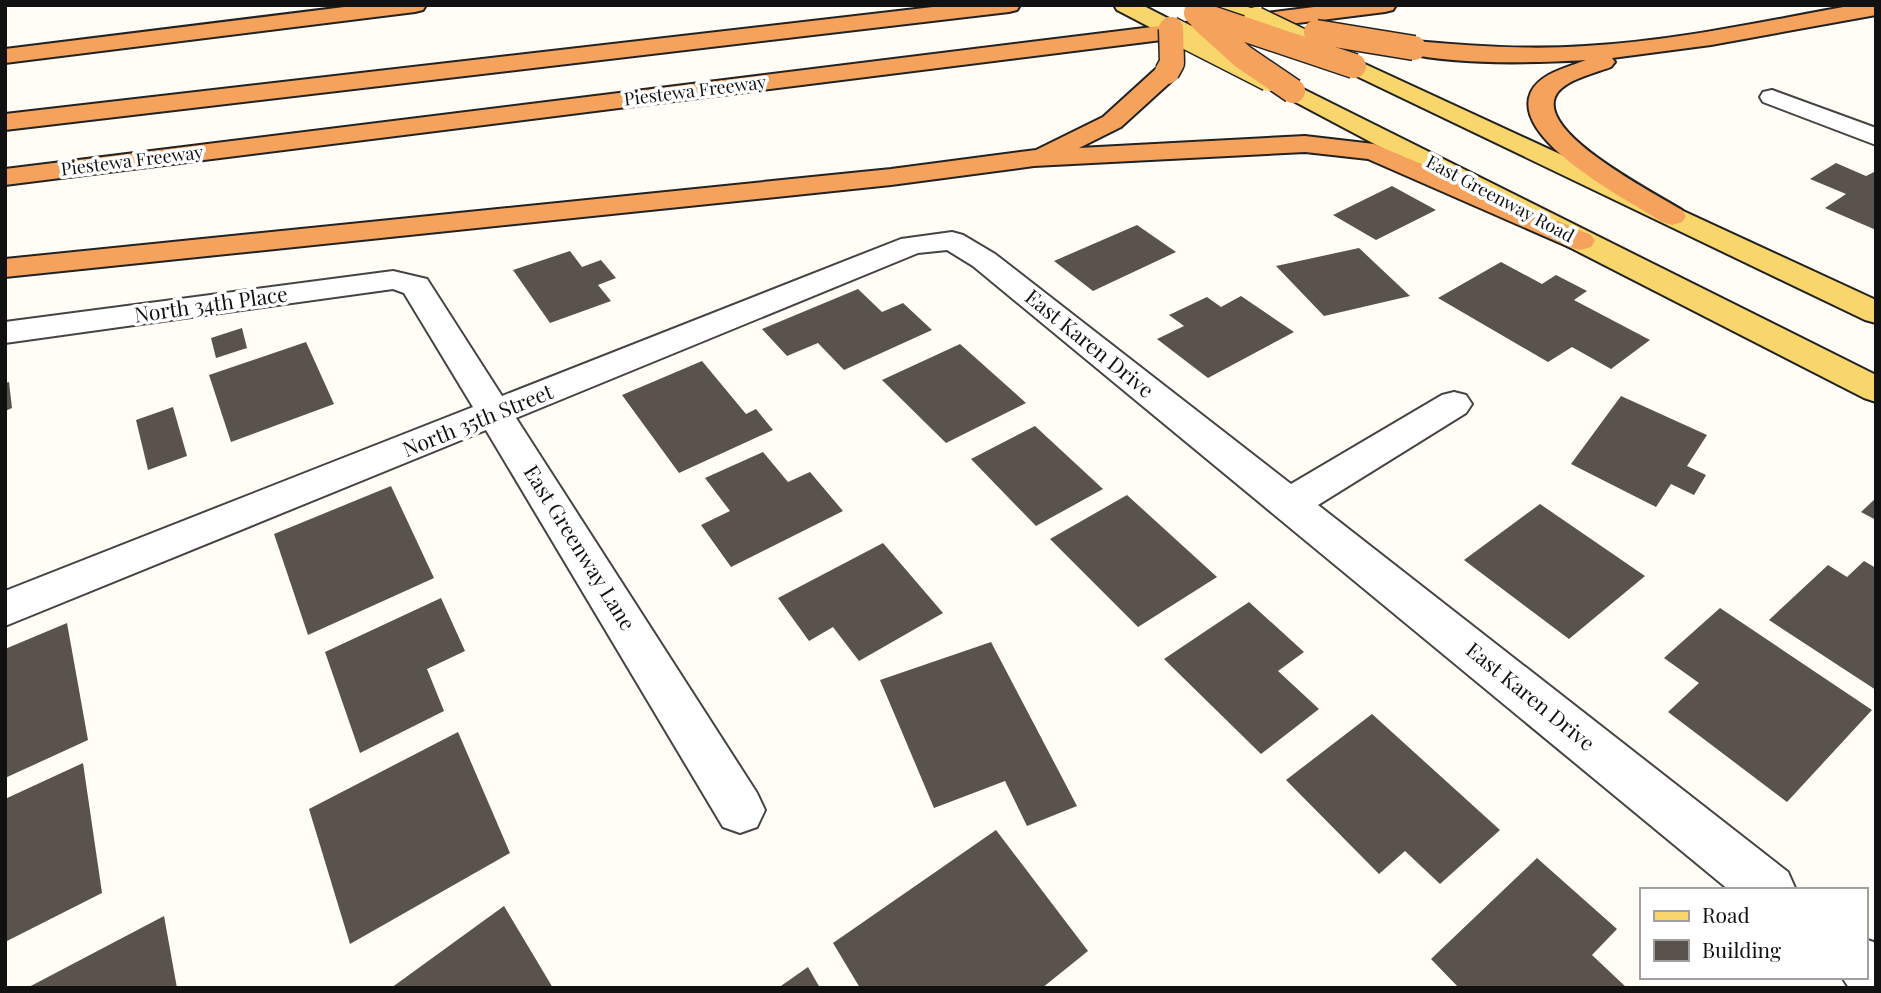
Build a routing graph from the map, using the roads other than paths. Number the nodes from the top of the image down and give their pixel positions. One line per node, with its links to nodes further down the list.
1 (415, 5): 12 (highway)
2 (1009, 5): 16 (highway)
3 (1125, 5): 10 (main road, East Greenway Road)
4 (1226, 5): 9 (main road)
5 (1385, 5): 19 (highway, Piestewa Freeway)
6 (1162, 6): 7 (highway); 10 (highway)
7 (1196, 8): 9 (highway); 13 (highway, bridge); 14 (highway, bridge)
8 (1876, 8): 11 (highway)
9 (1256, 19): 11 (highway, bridge); 13 (main road, bridge)
10 (1171, 29): 14 (main road, East Greenway Road, bridge); 18 (highway, bridge)
11 (1651, 47): 20 (highway)
12 (5, 56)
13 (1354, 66): 20 (main road)
14 (1293, 91): 22 (main road, East Greenway Road)
15 (1772, 97): 17 (street)
16 (5, 122)
17 (1876, 137)
18 (1034, 158): 22 (highway); 23 (highway)
19 (5, 177)
20 (1672, 216): 25 (main road)
21 (952, 241): 29 (street, North 35th Street); 30 (street, East Karen Drive)
22 (1580, 241): 27 (main road, East Greenway Road)
23 (5, 268)
24 (416, 286): 26 (street, North 34th Place); 29 (street, East Greenway Lane)
25 (1876, 313)
26 (5, 334)
27 (1876, 390)
28 (1454, 404): 30 (street)
29 (497, 414): 31 (street, North 35th Street); 32 (street, East Greenway Lane)
30 (1289, 504): 33 (street, East Karen Drive)
31 (5, 610)
32 (740, 810)
33 (1768, 888)

